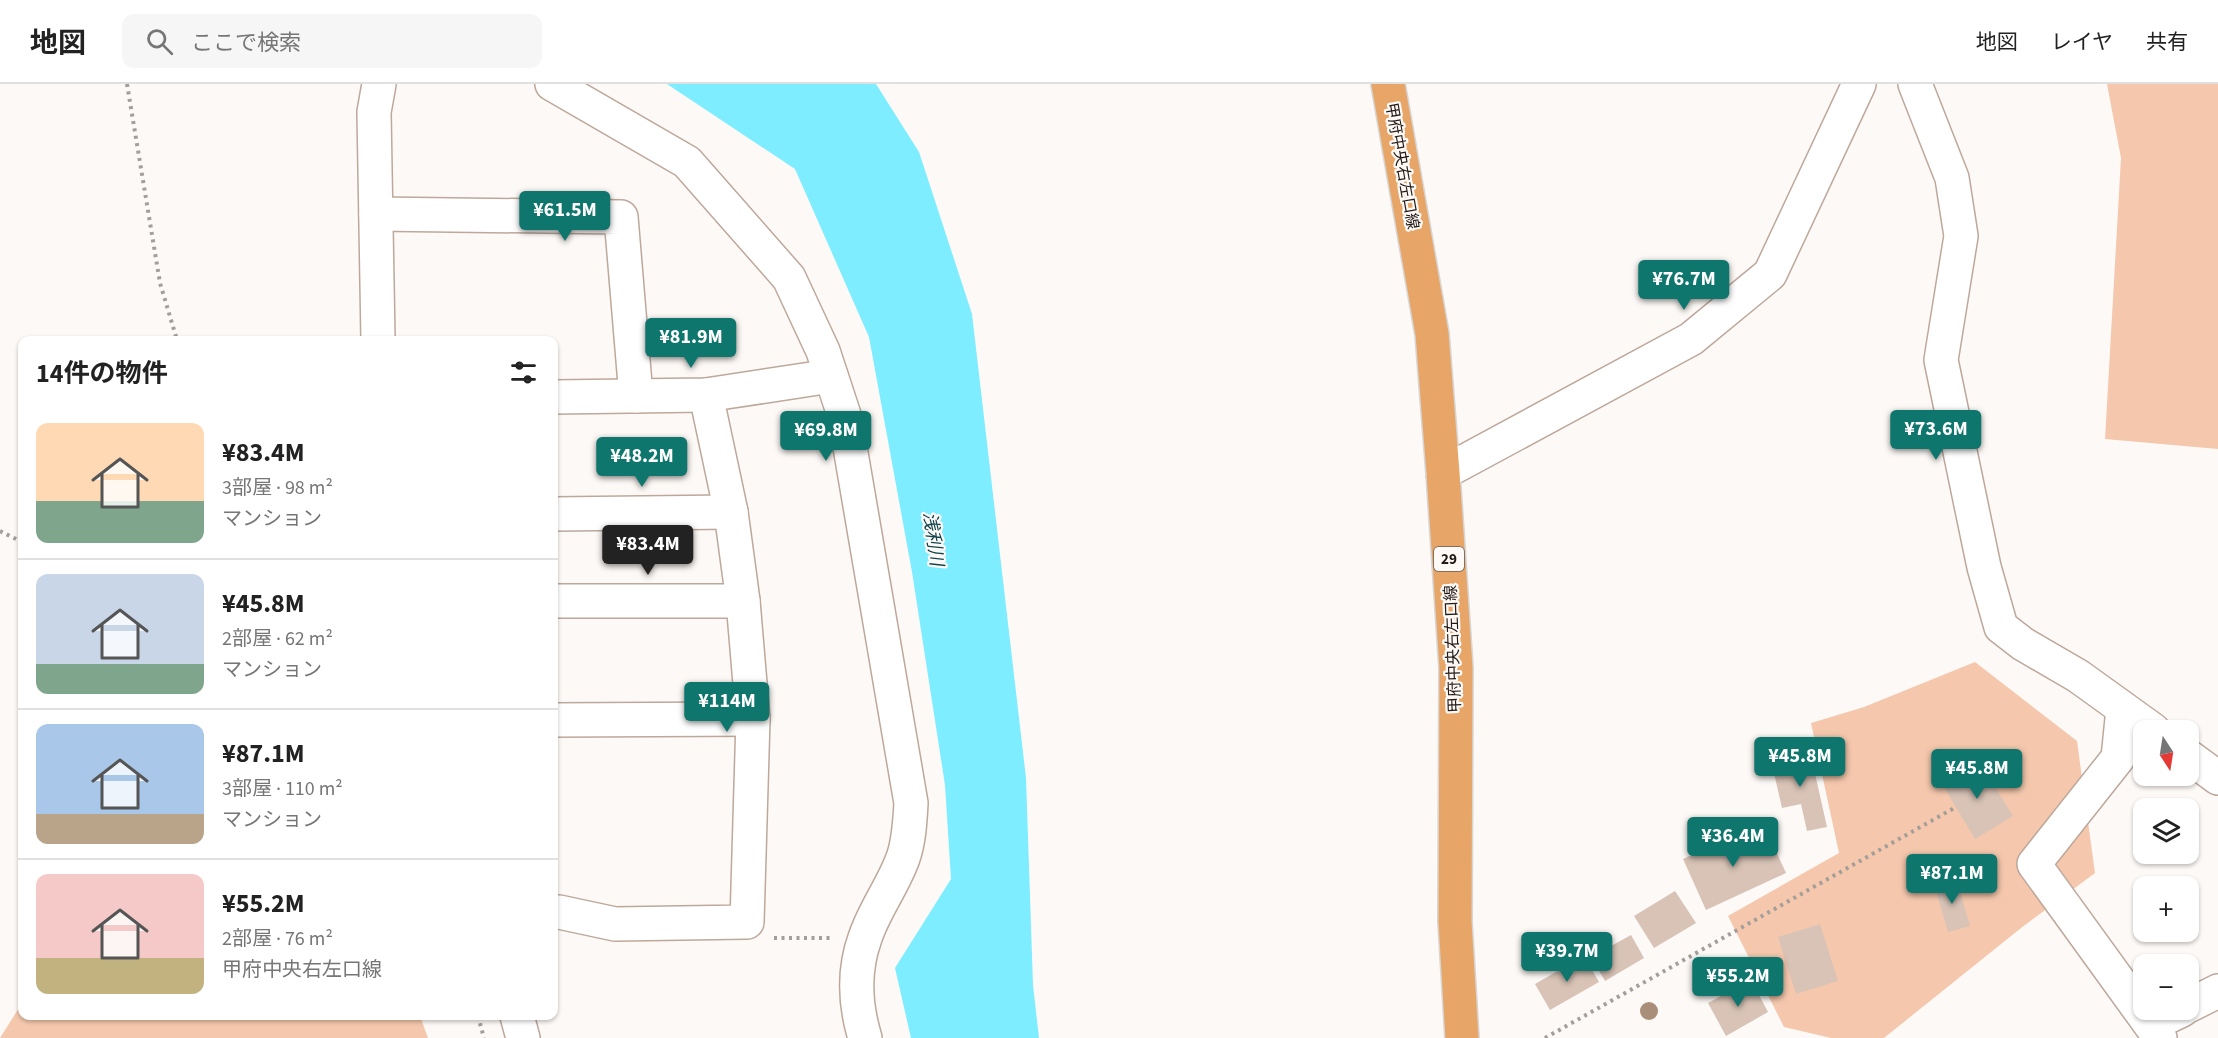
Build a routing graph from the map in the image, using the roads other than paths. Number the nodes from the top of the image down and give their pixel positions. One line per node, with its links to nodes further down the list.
1 (379, 84): 6 (street)
2 (552, 84): 8 (street)
3 (1388, 84): 12 (main road, 甲府中央右左口線 / 29)
4 (1859, 84): 12 (street)
5 (1915, 84): 17 (street)
6 (376, 214): 7 (street); 10 (street)
7 (378, 336)
8 (831, 376): 9 (street); 30 (street)
9 (706, 395): 10 (street); 13 (street)
10 (636, 396): 11 (street)
11 (558, 397)
12 (1443, 473): 31 (main road, 甲府中央右左口線 / 29)
13 (731, 512): 14 (street); 16 (street)
14 (558, 514)
15 (558, 601): 16 (street)
16 (743, 601): 18 (street)
17 (2123, 709): 20 (street); 28 (street)
18 (753, 719): 19 (street); 23 (street)
19 (558, 720)
20 (2139, 720)
21 (2199, 764): 22 (street)
22 (2218, 777)
23 (558, 912)
24 (2218, 991): 25 (street)
25 (2199, 1000)
26 (518, 1020): 29 (street)
27 (2170, 1020): 28 (street)
28 (2155, 1032)
29 (523, 1038)
30 (865, 1038)
31 (1462, 1038)

